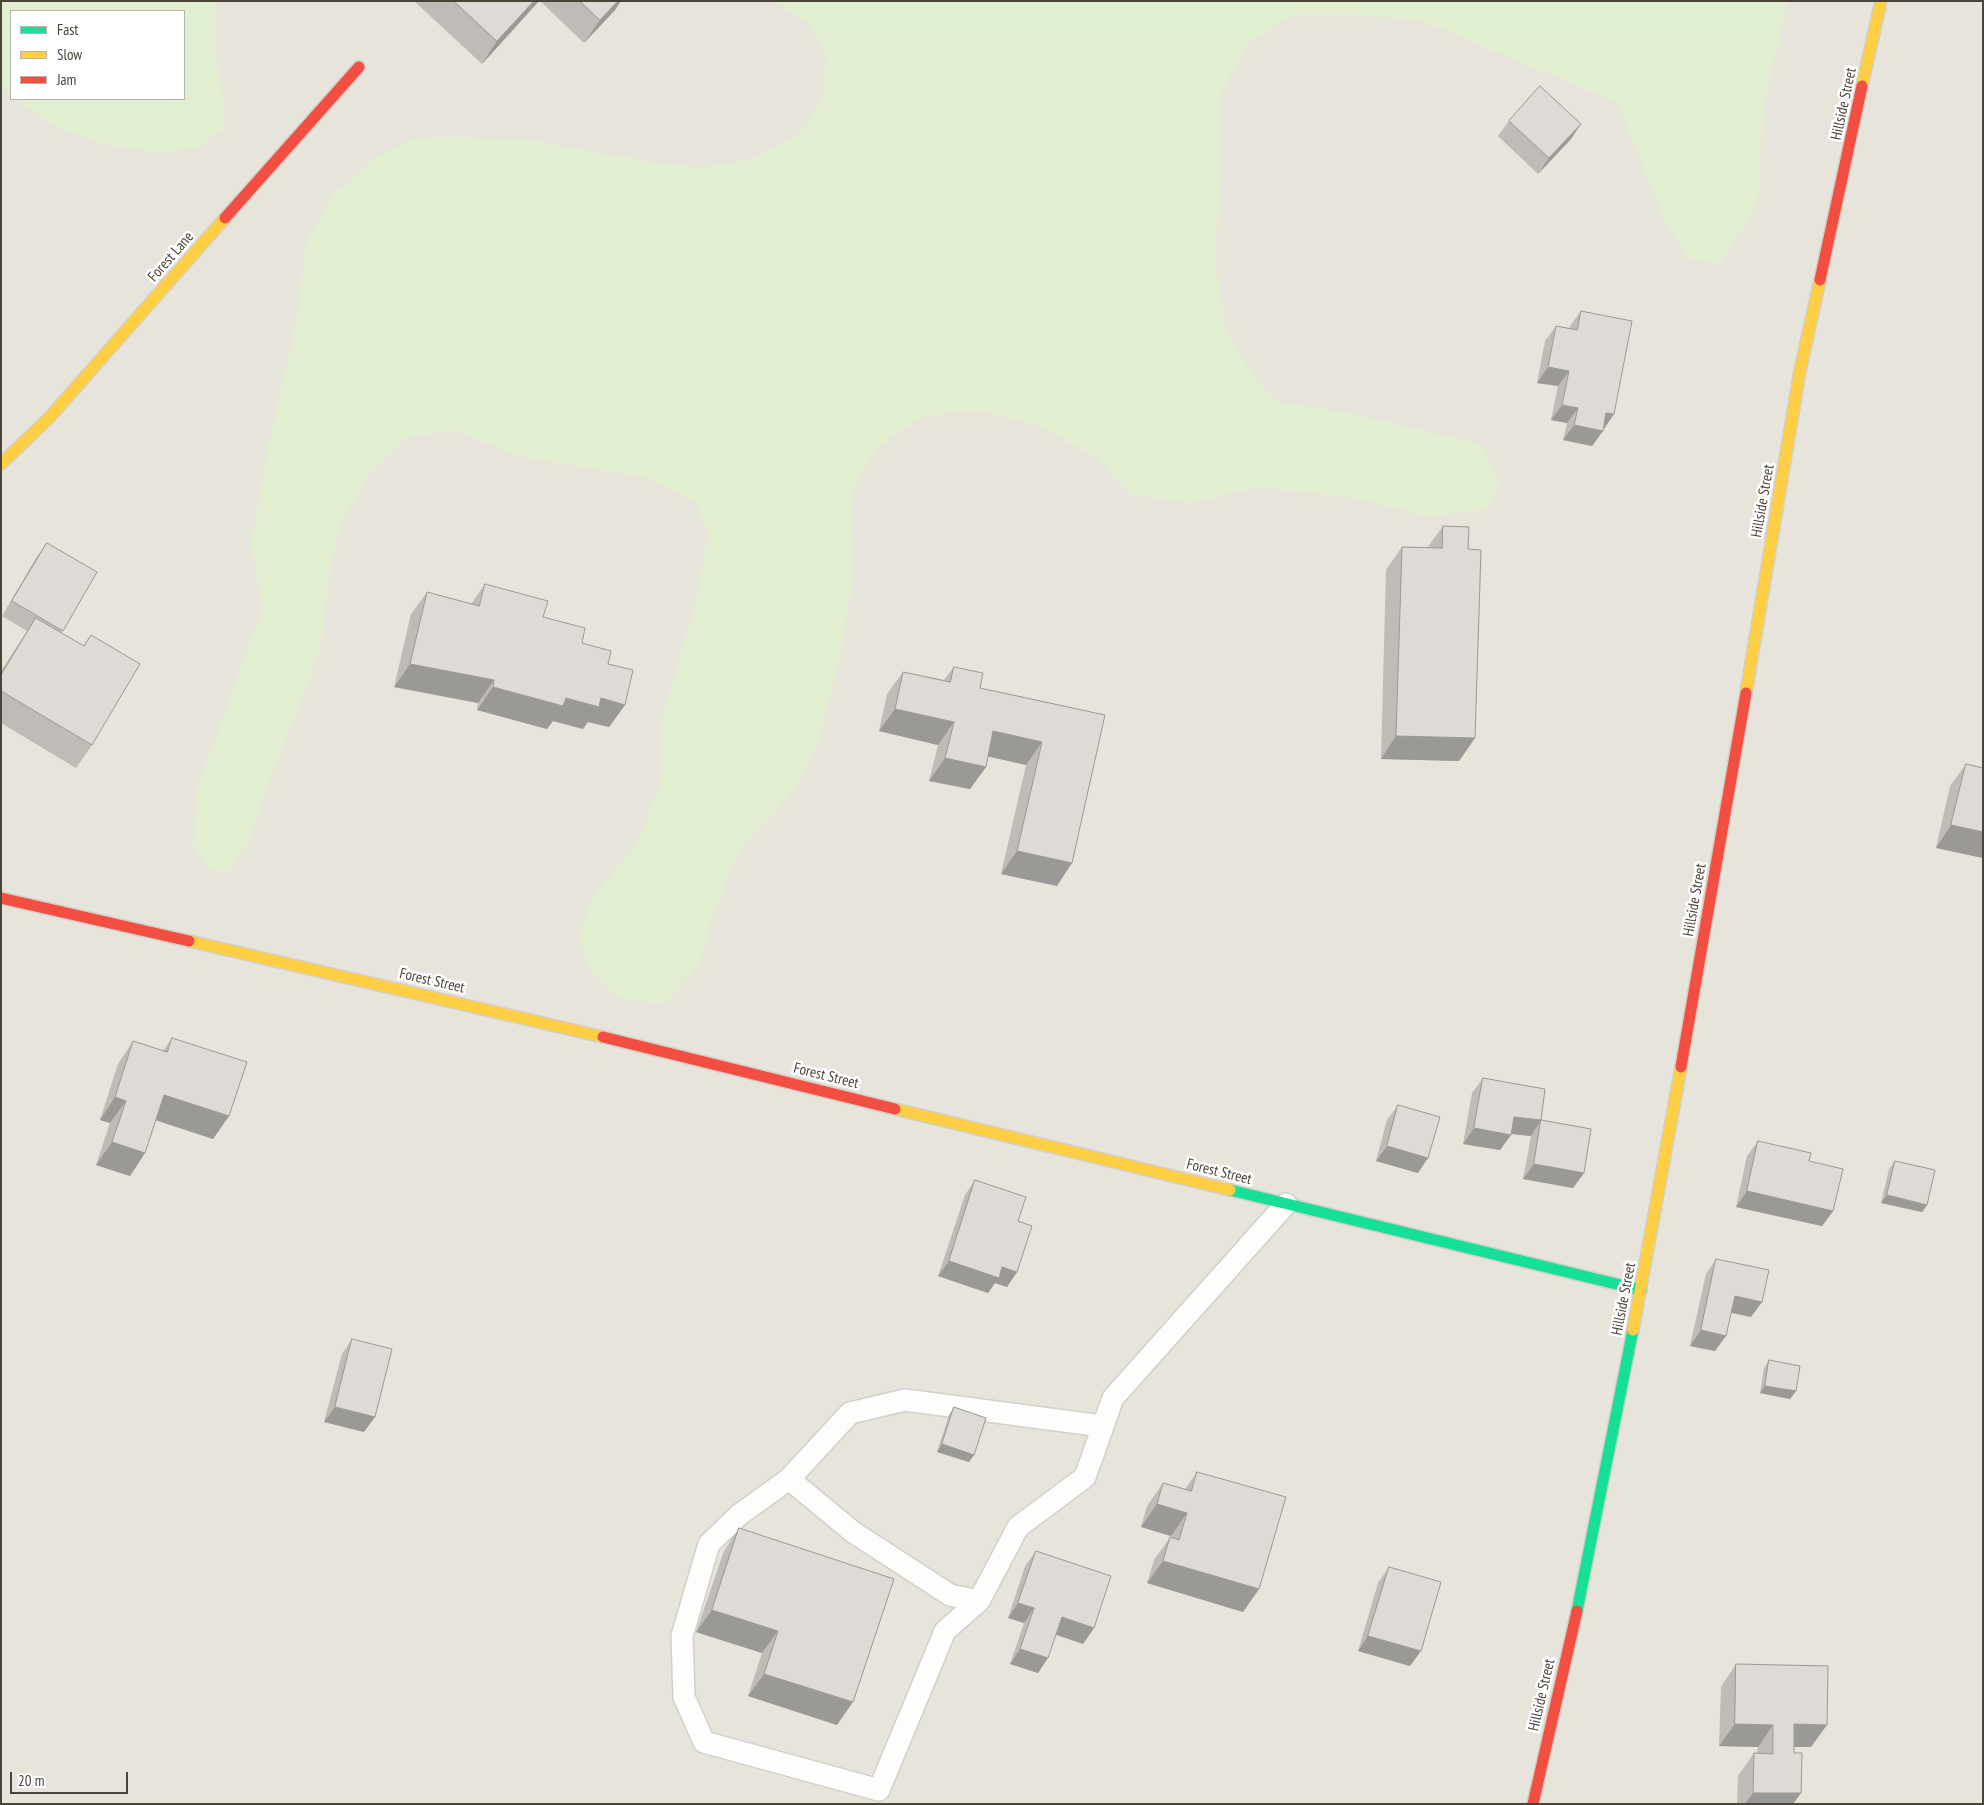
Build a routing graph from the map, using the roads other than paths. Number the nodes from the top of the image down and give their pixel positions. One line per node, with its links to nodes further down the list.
1 (1881, 1): 6 (street, Hillside Street)
2 (359, 67): 3 (street, Forest Lane)
3 (1, 464)
4 (1, 898): 5 (street, Forest Street)
5 (1286, 1204): 6 (street, Forest Street); 7 (lane)
6 (1641, 1290): 11 (street, Hillside Street)
7 (1102, 1426): 8 (lane); 9 (lane)
8 (789, 1479): 9 (lane); 10 (lane)
9 (979, 1600): 10 (lane)
10 (884, 1797)
11 (1533, 1804)

